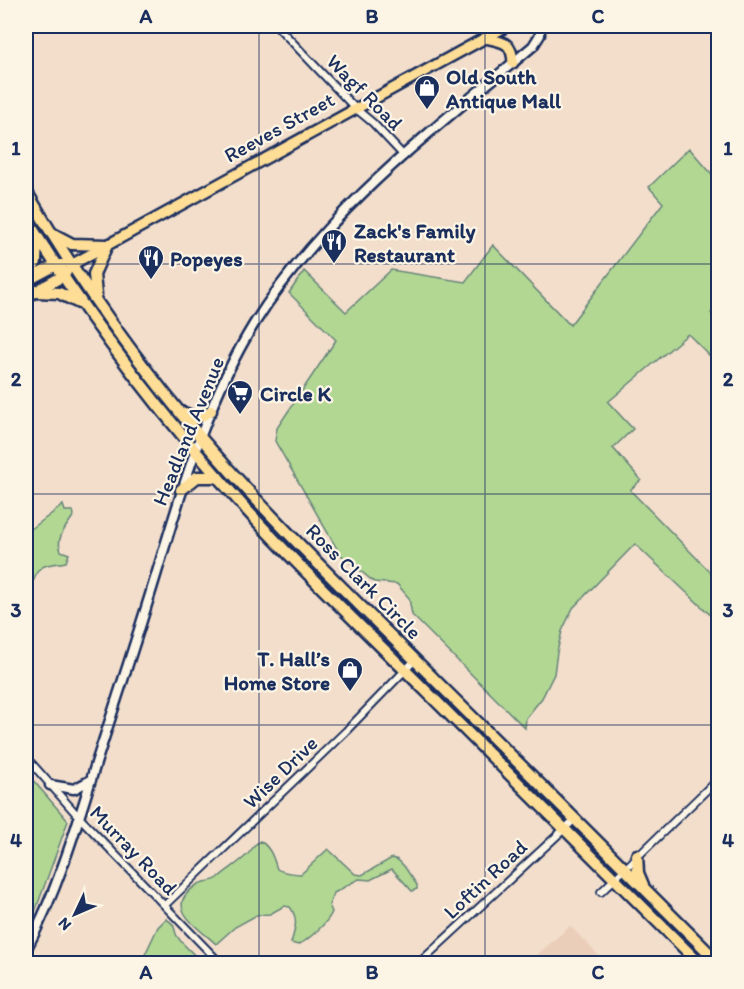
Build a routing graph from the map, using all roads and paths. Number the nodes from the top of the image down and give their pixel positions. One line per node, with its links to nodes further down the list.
1 (278, 26): 6 (street, Wagf Road)
2 (507, 26): 4 (main road, Reeves Street)
3 (540, 26): 5 (main road, Headland Avenue)
4 (485, 38): 5 (main road); 6 (main road, Reeves Street)
5 (513, 63): 7 (main road, Headland Avenue)
6 (355, 108): 7 (street, Wagf Road); 12 (main road, Reeves Street)
7 (404, 156): 21 (main road, Headland Avenue)
8 (26, 191): 10 (highway, Ross Clark Circle)
9 (26, 218): 11 (highway, Ross Clark Circle)
10 (51, 233): 12 (highway); 14 (highway, Ross Clark Circle)
11 (37, 236): 13 (highway, Ross Clark Circle); 16 (highway)
12 (107, 245): 14 (main road, Reeves Street); 18 (highway)
13 (56, 265): 14 (highway, Reeves Street); 15 (highway, Ross Clark Circle); 16 (highway, Reeves Street)
14 (71, 265): 15 (highway, Reeves Street); 18 (highway, Ross Clark Circle)
15 (63, 276): 17 (highway, Reeves Street); 19 (highway, Ross Clark Circle)
16 (26, 279)
17 (30, 295): 19 (highway)
18 (97, 302): 20 (highway, Ross Clark Circle)
19 (83, 305): 23 (highway, Ross Clark Circle)
20 (180, 411): 21 (highway); 22 (highway, Ross Clark Circle)
21 (211, 411): 22 (main road, Headland Avenue)
22 (201, 437): 23 (main road, Headland Avenue); 26 (highway, Ross Clark Circle)
23 (195, 451): 24 (highway, Ross Clark Circle); 25 (main road, Headland Avenue)
24 (218, 477): 25 (highway); 27 (highway, Ross Clark Circle)
25 (181, 490): 30 (main road, Headland Avenue)
26 (415, 660): 27 (street, Wise Drive); 33 (highway, Ross Clark Circle)
27 (405, 670): 34 (highway, Ross Clark Circle); 40 (street, Wise Drive)
28 (26, 757): 31 (street, Murray Road)
29 (718, 779): 35 (street)
30 (91, 780): 31 (main road); 32 (main road, Headland Avenue)
31 (51, 785): 32 (street, Murray Road)
32 (79, 817): 40 (street, Murray Road); 41 (main road, Headland Avenue)
33 (575, 819): 34 (street, Loftin Road); 36 (highway, Ross Clark Circle)
34 (565, 828): 37 (highway, Ross Clark Circle); 44 (street, Loftin Road)
35 (637, 855): 36 (street); 38 (highway)
36 (624, 868): 37 (street); 38 (highway, Ross Clark Circle)
37 (614, 878): 39 (street); 45 (highway, Ross Clark Circle)
38 (644, 888): 42 (highway, Ross Clark Circle)
39 (601, 891)
40 (165, 905): 43 (street, Murray Road)
41 (26, 950)
42 (718, 962)
43 (221, 963)
44 (418, 963)
45 (700, 963)

